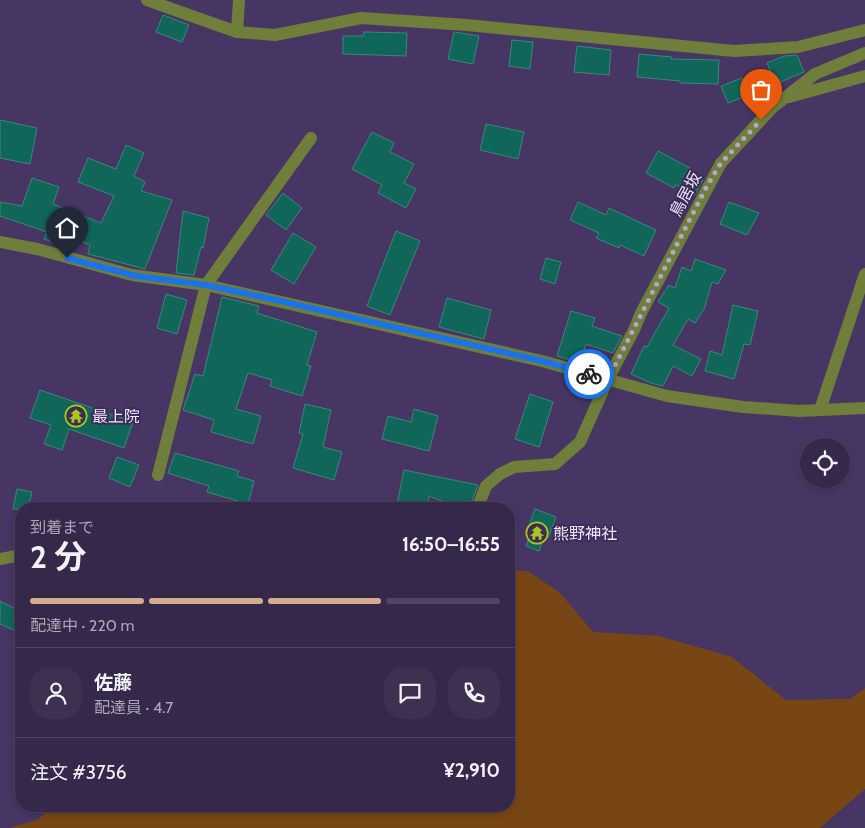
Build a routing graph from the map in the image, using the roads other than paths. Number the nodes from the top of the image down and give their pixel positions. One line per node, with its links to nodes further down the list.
1 (147, 0): 4 (lane)
2 (239, 0): 4 (lane)
3 (865, 30): 4 (lane)
4 (237, 32)
5 (865, 53): 7 (lane, 鳥居坂)
6 (865, 76): 7 (lane)
7 (784, 98): 12 (lane, 鳥居坂)
8 (310, 138): 11 (lane)
9 (0, 242): 11 (lane)
10 (865, 274): 14 (lane)
11 (206, 285): 12 (lane); 15 (lane)
12 (608, 379): 14 (lane); 16 (lane, 鳥居坂)
13 (865, 408): 14 (lane)
14 (820, 410)
15 (158, 475)
16 (480, 502)
17 (15, 555): 18 (lane)
18 (0, 559)

